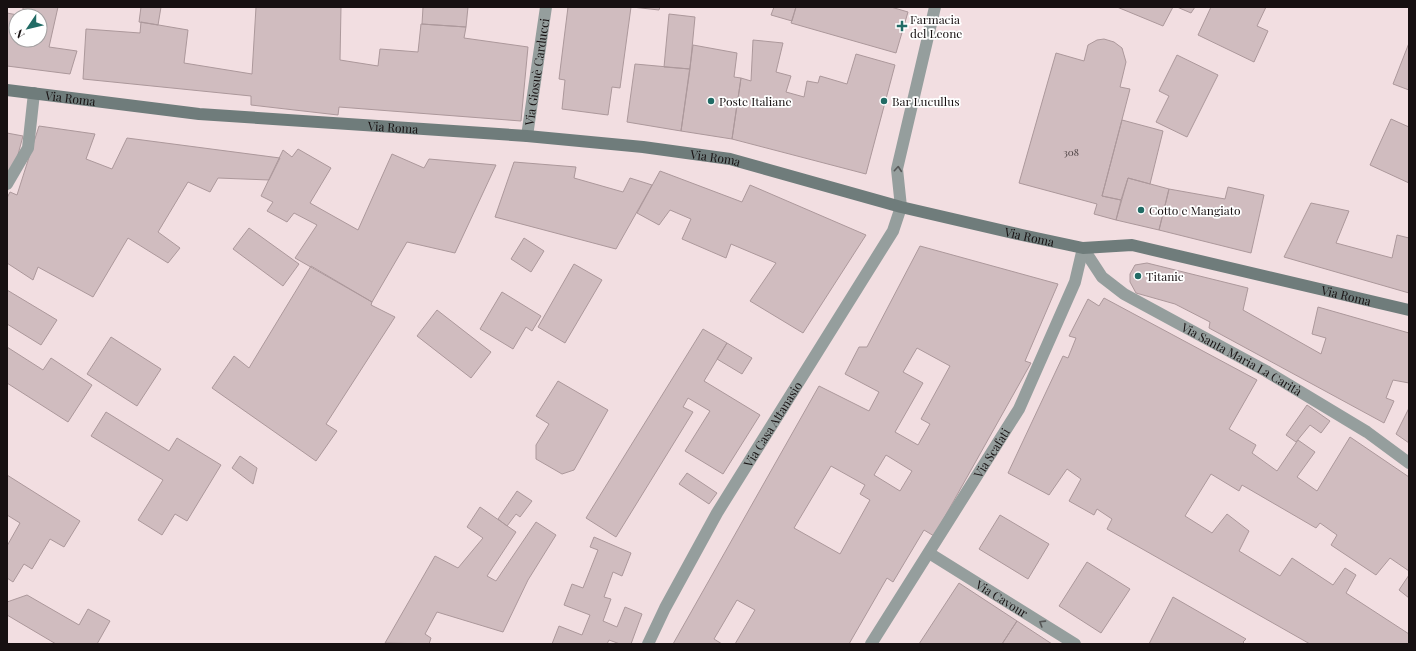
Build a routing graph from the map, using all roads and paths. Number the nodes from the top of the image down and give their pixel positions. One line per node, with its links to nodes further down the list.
1 (546, 7): 5 (street, Via Giosuè Carducci)
2 (936, 7): 7 (street, one-way to 2)
3 (7, 90): 4 (main road, Via Roma)
4 (34, 93): 5 (main road, Via Roma); 6 (street)
5 (527, 136): 7 (main road, Via Roma)
6 (7, 184)
7 (902, 207): 8 (main road, Via Roma); 12 (street, Via Casa Attanasio)
8 (1083, 248): 9 (main road, Via Roma); 10 (street, Via Santa Maria La Carità); 11 (street, Via Scafati)
9 (1409, 310)
10 (1409, 463)
11 (929, 553): 13 (street, Via Scafati); 14 (street, Via Cavour, one-way to 11)
12 (648, 644)
13 (871, 644)
14 (1075, 644)

